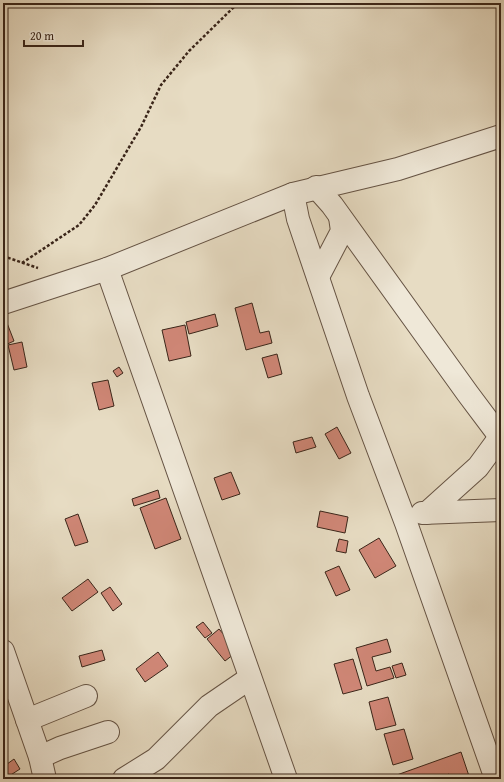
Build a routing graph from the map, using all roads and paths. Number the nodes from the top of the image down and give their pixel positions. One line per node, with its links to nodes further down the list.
1 (238, 3): 6 (path)
2 (501, 136): 3 (street)
3 (316, 187): 4 (street); 5 (street)
4 (293, 194): 7 (street); 8 (street)
5 (340, 217): 8 (street); 10 (street)
6 (22, 263)
7 (107, 269): 9 (street); 15 (street)
8 (318, 277): 13 (street)
9 (3, 303)
10 (501, 437): 12 (street)
11 (501, 510): 12 (street)
12 (427, 513): 13 (street)
13 (402, 514): 23 (street)
14 (3, 651): 17 (street)
15 (250, 678): 21 (street); 22 (street)
16 (86, 696): 17 (street)
17 (27, 720): 19 (street)
18 (108, 732): 19 (street)
19 (40, 757): 20 (street)
20 (45, 779)
21 (124, 779)
22 (286, 779)
23 (496, 779)

